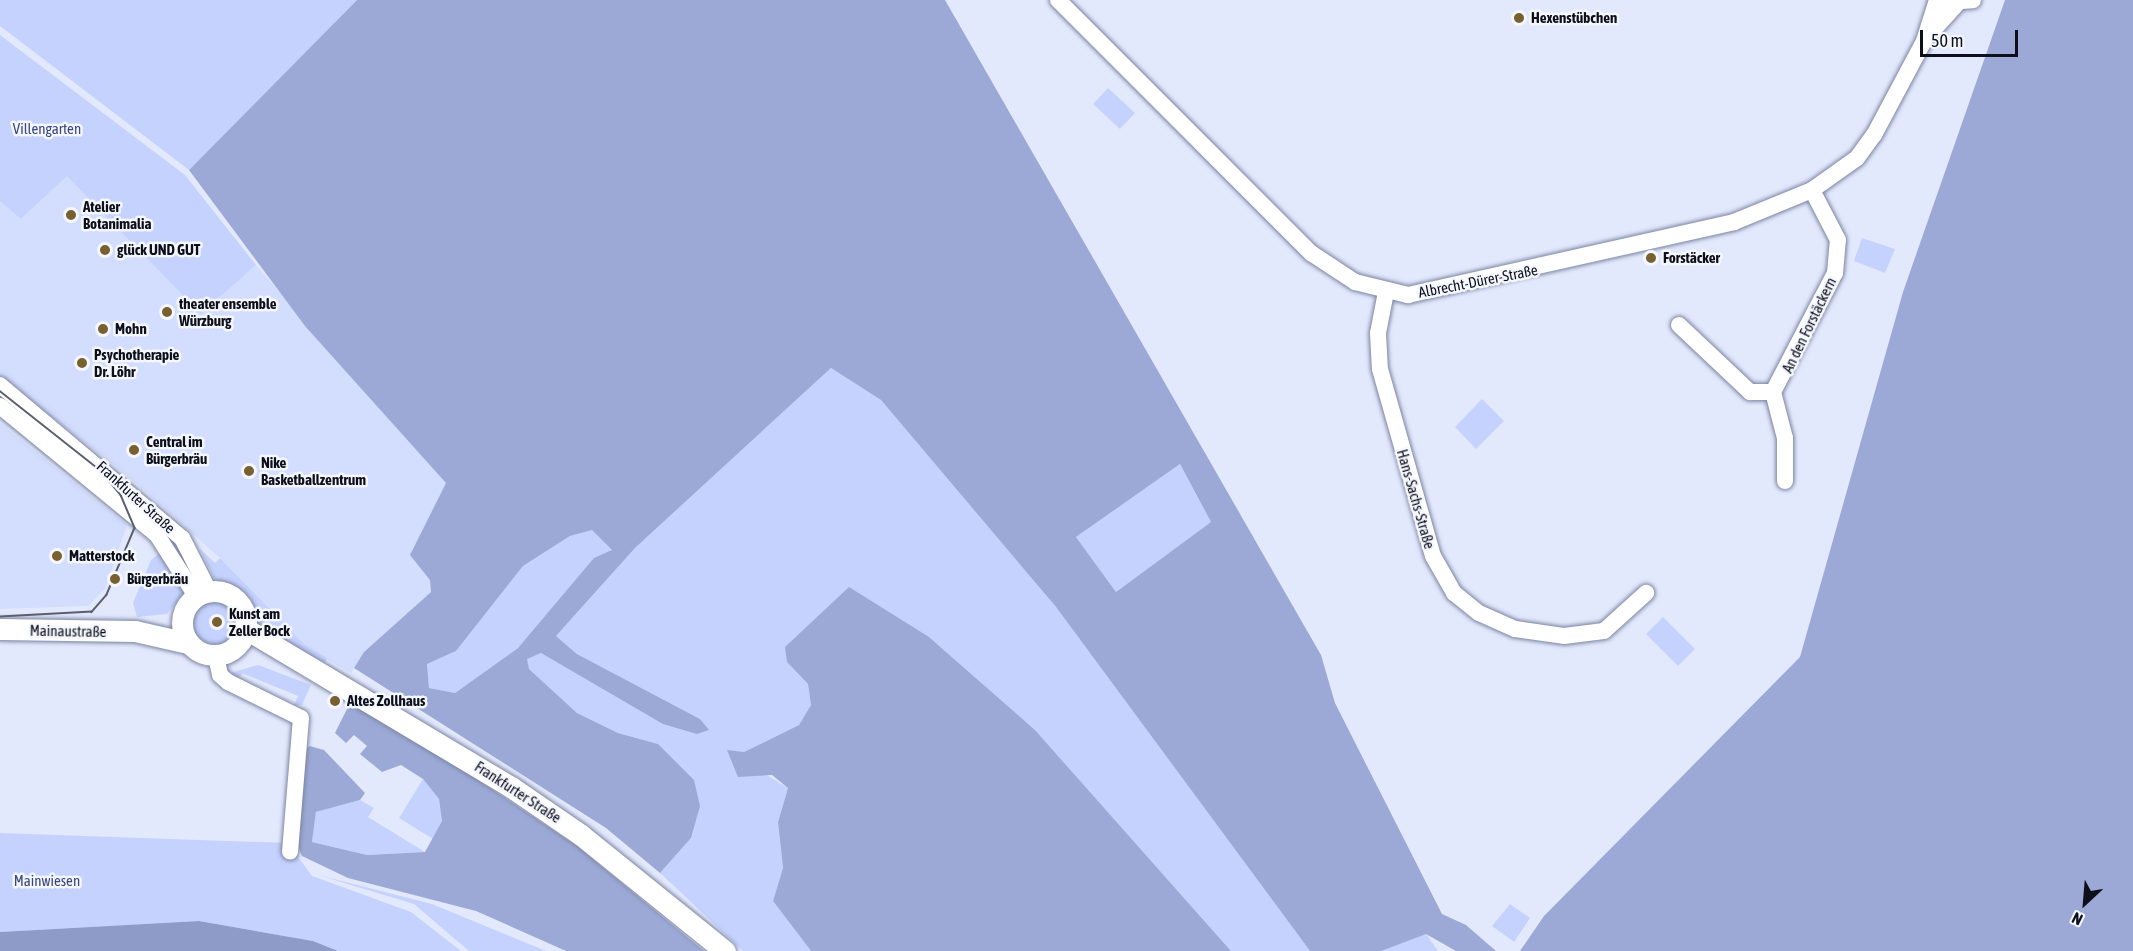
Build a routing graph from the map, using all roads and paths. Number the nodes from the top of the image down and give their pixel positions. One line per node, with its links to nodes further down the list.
1 (1058, 0): 7 (street, Albrecht-Dürer-Straße)
2 (1937, 0): 5 (street, Albrecht-Dürer-Straße)
3 (1973, 0): 4 (street)
4 (1950, 2): 5 (street, Albrecht-Dürer-Straße)
5 (1924, 41): 6 (street, Albrecht-Dürer-Straße)
6 (1812, 190): 7 (street, Albrecht-Dürer-Straße); 10 (street, An den Forstäckern)
7 (1386, 292): 14 (street, Hans-Sachs-Straße)
8 (1679, 325): 10 (street)
9 (0, 385): 12 (street, Frankfurter Straße)
10 (1773, 392): 13 (street)
11 (0, 406): 12 (street, Frankfurter Straße)
12 (39, 424): 15 (street, Frankfurter Straße)
13 (1785, 481)
14 (1646, 592)
15 (203, 593): 16 (main road); 19 (main road)
16 (182, 617): 18 (main road, Mainaustraße); 20 (main road)
17 (0, 629): 18 (main road, Mainaustraße)
18 (135, 631): 20 (main road, Mainaustraße)
19 (242, 636): 21 (main road); 23 (main road, Frankfurter Straße)
20 (188, 643): 21 (main road)
21 (218, 663): 22 (street)
22 (290, 852)
23 (725, 951)

